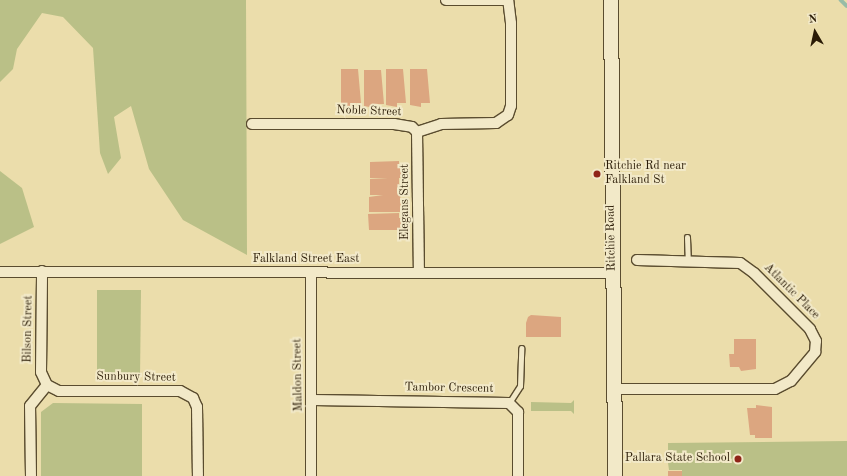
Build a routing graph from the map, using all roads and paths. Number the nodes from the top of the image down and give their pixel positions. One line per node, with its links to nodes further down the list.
1 (446, 0): 2 (street)
2 (508, 0): 5 (street)
3 (611, 0): 12 (street, Ritchie Road)
4 (252, 124): 5 (street, Noble Street)
5 (417, 132): 11 (street, Elegans Street)
6 (687, 237): 8 (lane)
7 (637, 260): 8 (street, Atlantic Place)
8 (688, 260): 16 (street, Atlantic Place)
9 (42, 271): 10 (street, Falkland Street East); 13 (street, Falkland Street East); 15 (street, Bilson Street)
10 (0, 272)
11 (419, 273): 12 (street, Falkland Street East); 13 (street, Falkland Street East)
12 (612, 273): 16 (street, Ritchie Road)
13 (311, 274): 17 (street, Maldon Street)
14 (521, 348): 18 (lane)
15 (47, 385): 19 (street); 20 (street, Sunbury Street)
16 (616, 390): 23 (street, Ritchie Road)
17 (313, 400): 18 (street, Tambor Crescent); 21 (street, Maldon Street)
18 (509, 403): 22 (street, Tambor Crescent)
19 (31, 476)
20 (198, 476)
21 (311, 476)
22 (518, 476)
23 (615, 476)

